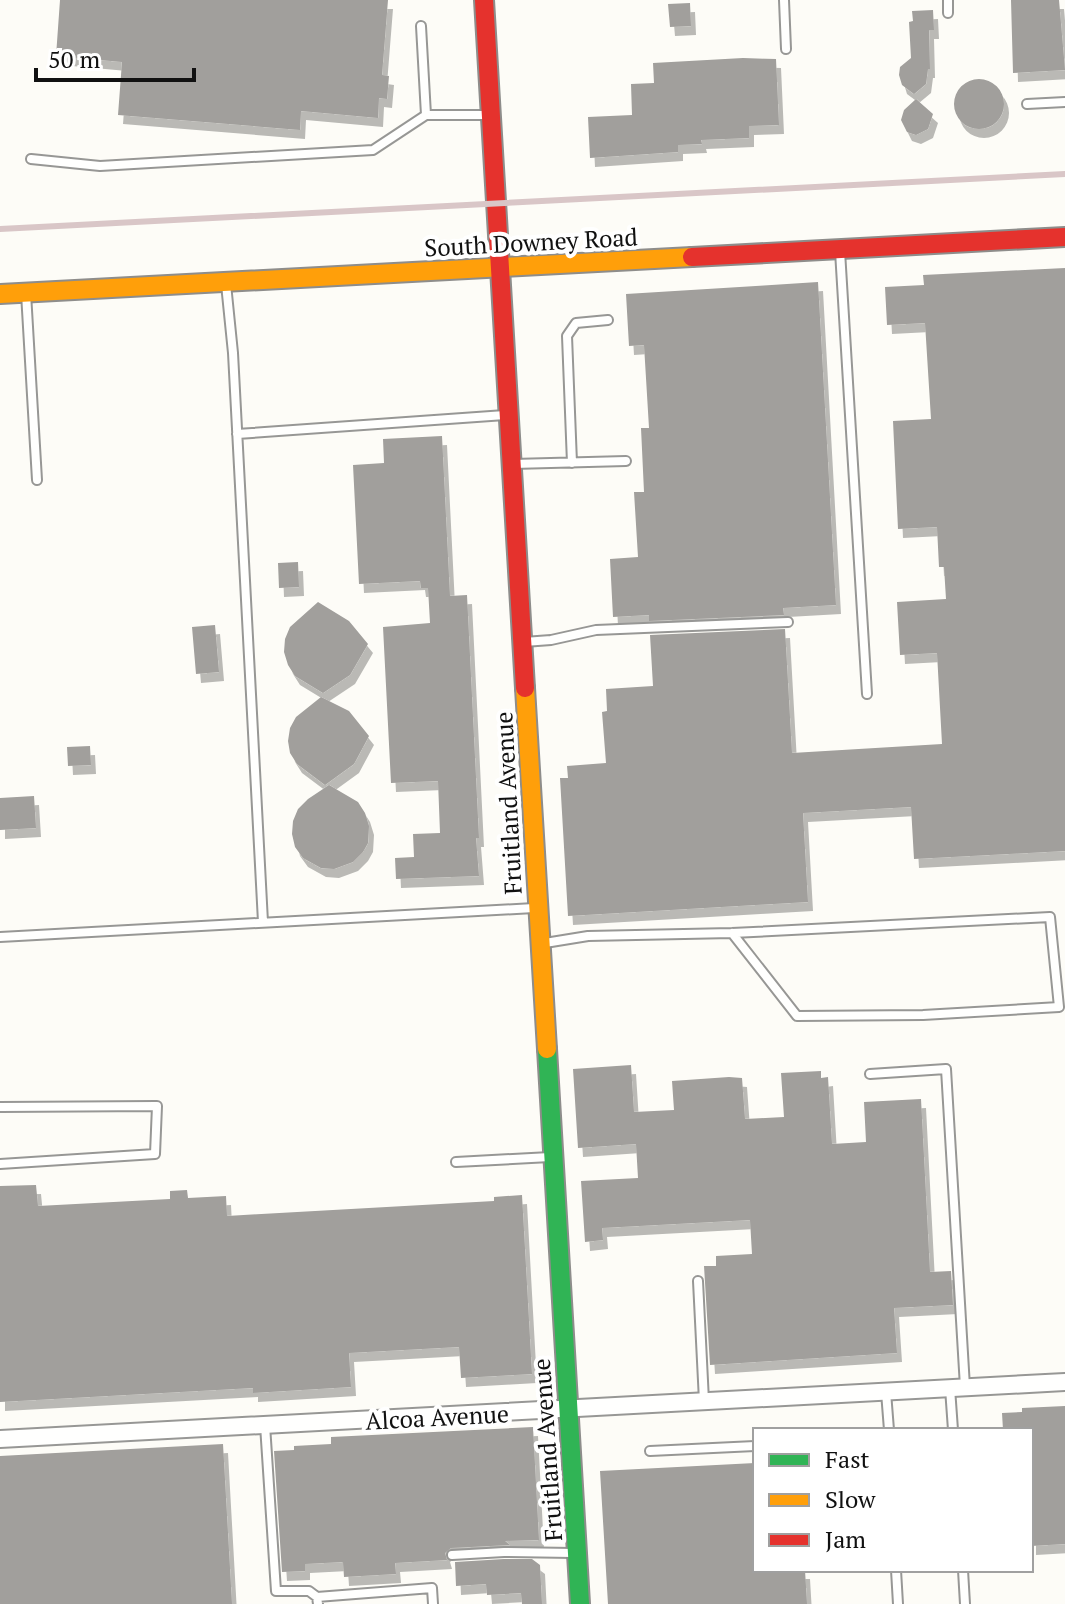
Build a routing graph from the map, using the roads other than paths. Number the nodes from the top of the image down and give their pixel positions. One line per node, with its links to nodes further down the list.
1 (484, 0): 10 (street, Fruitland Avenue)
2 (784, 0): 6 (lane)
3 (948, 0): 4 (lane)
4 (948, 13)
5 (421, 26): 9 (lane)
6 (786, 49)
7 (1065, 102): 8 (lane)
8 (1027, 104)
9 (426, 115): 10 (lane); 11 (lane)
10 (491, 115): 14 (street, Fruitland Avenue)
11 (31, 159)
12 (1065, 237): 13 (street, South Downey Road)
13 (840, 250): 14 (street, South Downey Road); 27 (lane)
14 (499, 267): 15 (street, South Downey Road); 19 (street, Fruitland Avenue)
15 (225, 282): 16 (street, South Downey Road); 20 (lane)
16 (26, 293): 17 (street, South Downey Road); 24 (lane)
17 (0, 294)
18 (608, 320): 22 (lane)
19 (509, 415): 20 (lane); 23 (street, Fruitland Avenue)
20 (237, 434): 29 (lane)
21 (626, 461): 22 (lane)
22 (572, 463): 23 (lane)
23 (512, 464): 26 (street, Fruitland Avenue)
24 (37, 480)
25 (788, 622): 26 (lane)
26 (523, 642): 28 (street, Fruitland Avenue)
27 (867, 694)
28 (539, 908): 29 (lane); 32 (street, Fruitland Avenue)
29 (263, 922): 31 (lane)
30 (732, 933): 30 (lane); 32 (lane)
31 (0, 937)
32 (540, 943): 35 (street, Fruitland Avenue)
33 (870, 1074): 40 (lane)
34 (0, 1107): 37 (lane)
35 (554, 1157): 36 (lane); 43 (street, Fruitland Avenue)
36 (456, 1162)
37 (0, 1164)
38 (698, 1281): 42 (lane)
39 (1065, 1382): 40 (street, Alcoa Avenue)
40 (958, 1388): 41 (street, Alcoa Avenue); 46 (lane)
41 (886, 1392): 42 (street, Alcoa Avenue); 45 (lane)
42 (704, 1402): 43 (street, Alcoa Avenue)
43 (569, 1410): 44 (street, Alcoa Avenue); 50 (street, Fruitland Avenue)
44 (265, 1425): 47 (street, Alcoa Avenue); 54 (lane)
45 (889, 1428)
46 (953, 1428)
47 (0, 1439)
48 (753, 1446): 49 (lane)
49 (650, 1451)
50 (578, 1553): 51 (lane); 56 (street, Fruitland Avenue)
51 (452, 1555)
52 (896, 1572): 57 (lane)
53 (963, 1572): 58 (lane)
54 (318, 1600): 55 (lane)
55 (433, 1604)
56 (580, 1604)
57 (898, 1604)
58 (965, 1604)

